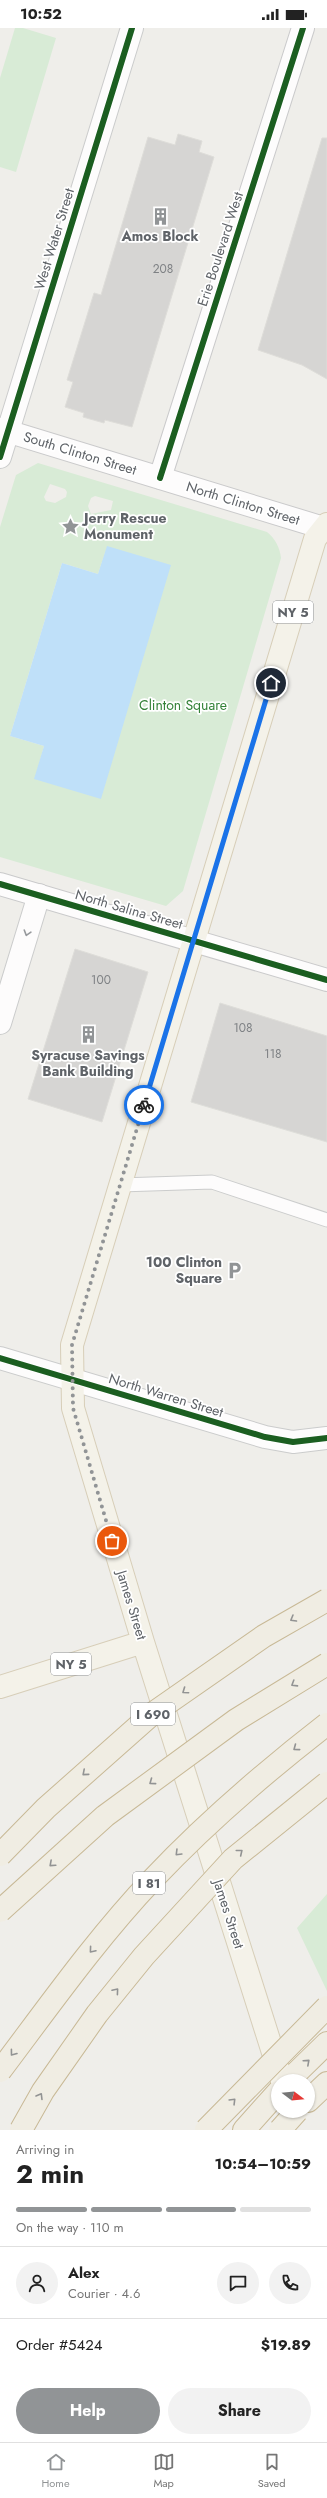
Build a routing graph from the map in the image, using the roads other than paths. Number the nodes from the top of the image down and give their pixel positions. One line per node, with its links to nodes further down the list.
1 (132, 28): 3 (street, West Water Street)
2 (303, 28): 5 (street, Erie Boulevard West)
3 (4, 430): 4 (street, West Water Street); 5 (street, South Clinton Street)
4 (0, 457)
5 (160, 478): 6 (street, North Clinton Street)
6 (326, 527): 9 (main road, NY 5)
7 (0, 884): 8 (street, North Salina Street)
8 (39, 895): 9 (street, North Salina Street); 11 (street, one-way to 11)
9 (192, 941): 10 (street, North Salina Street); 12 (main road, James Street / NY 5)
10 (327, 980)
11 (0, 1022)
12 (120, 1185): 13 (lane); 15 (main road, James Street / NY 5)
13 (327, 1220)
14 (0, 1358): 15 (street, North Warren Street)
15 (71, 1380): 16 (street, North Warren Street); 18 (main road, James Street / NY 5)
16 (327, 1438)
17 (327, 1600): 23 (highway, I 690, one-way to 23, bridge)
18 (143, 1642): 20 (main road, NY 5); 28 (main road, James Street)
19 (327, 1664): 24 (highway, one-way to 24, bridge)
20 (0, 1687)
21 (327, 1724): 27 (highway, I 81, one-way to 27, bridge)
22 (327, 1783): 35 (highway, one-way to 22, bridge)
23 (0, 1855)
24 (0, 1911)
25 (327, 2007): 36 (highway, one-way to 25, bridge)
26 (327, 2043): 29 (highway, one-way to 26)
27 (0, 2071)
28 (280, 2074)
29 (295, 2074)
30 (327, 2083): 31 (highway)
31 (315, 2094)
32 (271, 2100): 37 (highway)
33 (291, 2118): 38 (highway, bridge)
34 (294, 2118): 39 (main road)
35 (21, 2130)
36 (206, 2130)
37 (244, 2130)
38 (280, 2130)
39 (298, 2130)

